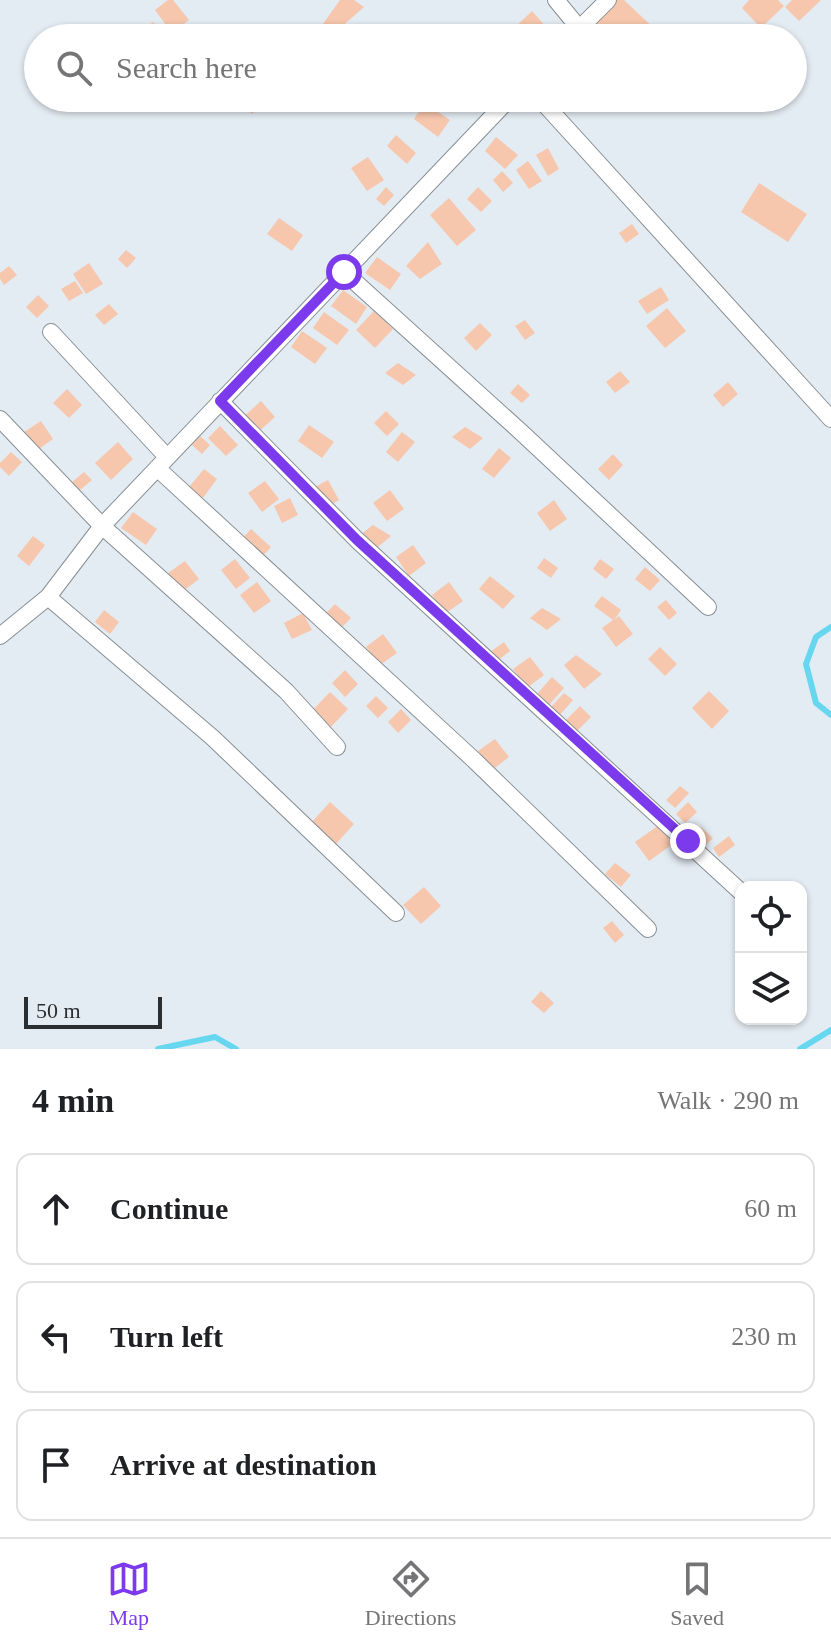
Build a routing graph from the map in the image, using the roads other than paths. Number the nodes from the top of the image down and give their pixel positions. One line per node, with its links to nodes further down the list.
1 (556, 0): 3 (street)
2 (608, 0): 4 (street)
3 (569, 24)
4 (583, 24)
5 (497, 112): 7 (street)
6 (552, 112): 11 (street)
7 (344, 272): 9 (street); 15 (street)
8 (51, 332): 12 (street)
9 (220, 401): 12 (street); 18 (street)
10 (0, 419): 13 (street)
11 (831, 419)
12 (162, 462): 13 (street); 20 (street)
13 (102, 526): 14 (street); 17 (street)
14 (48, 597): 16 (street); 19 (street)
15 (708, 607)
16 (0, 636)
17 (337, 747)
18 (735, 886)
19 (396, 913)
20 (648, 929)

